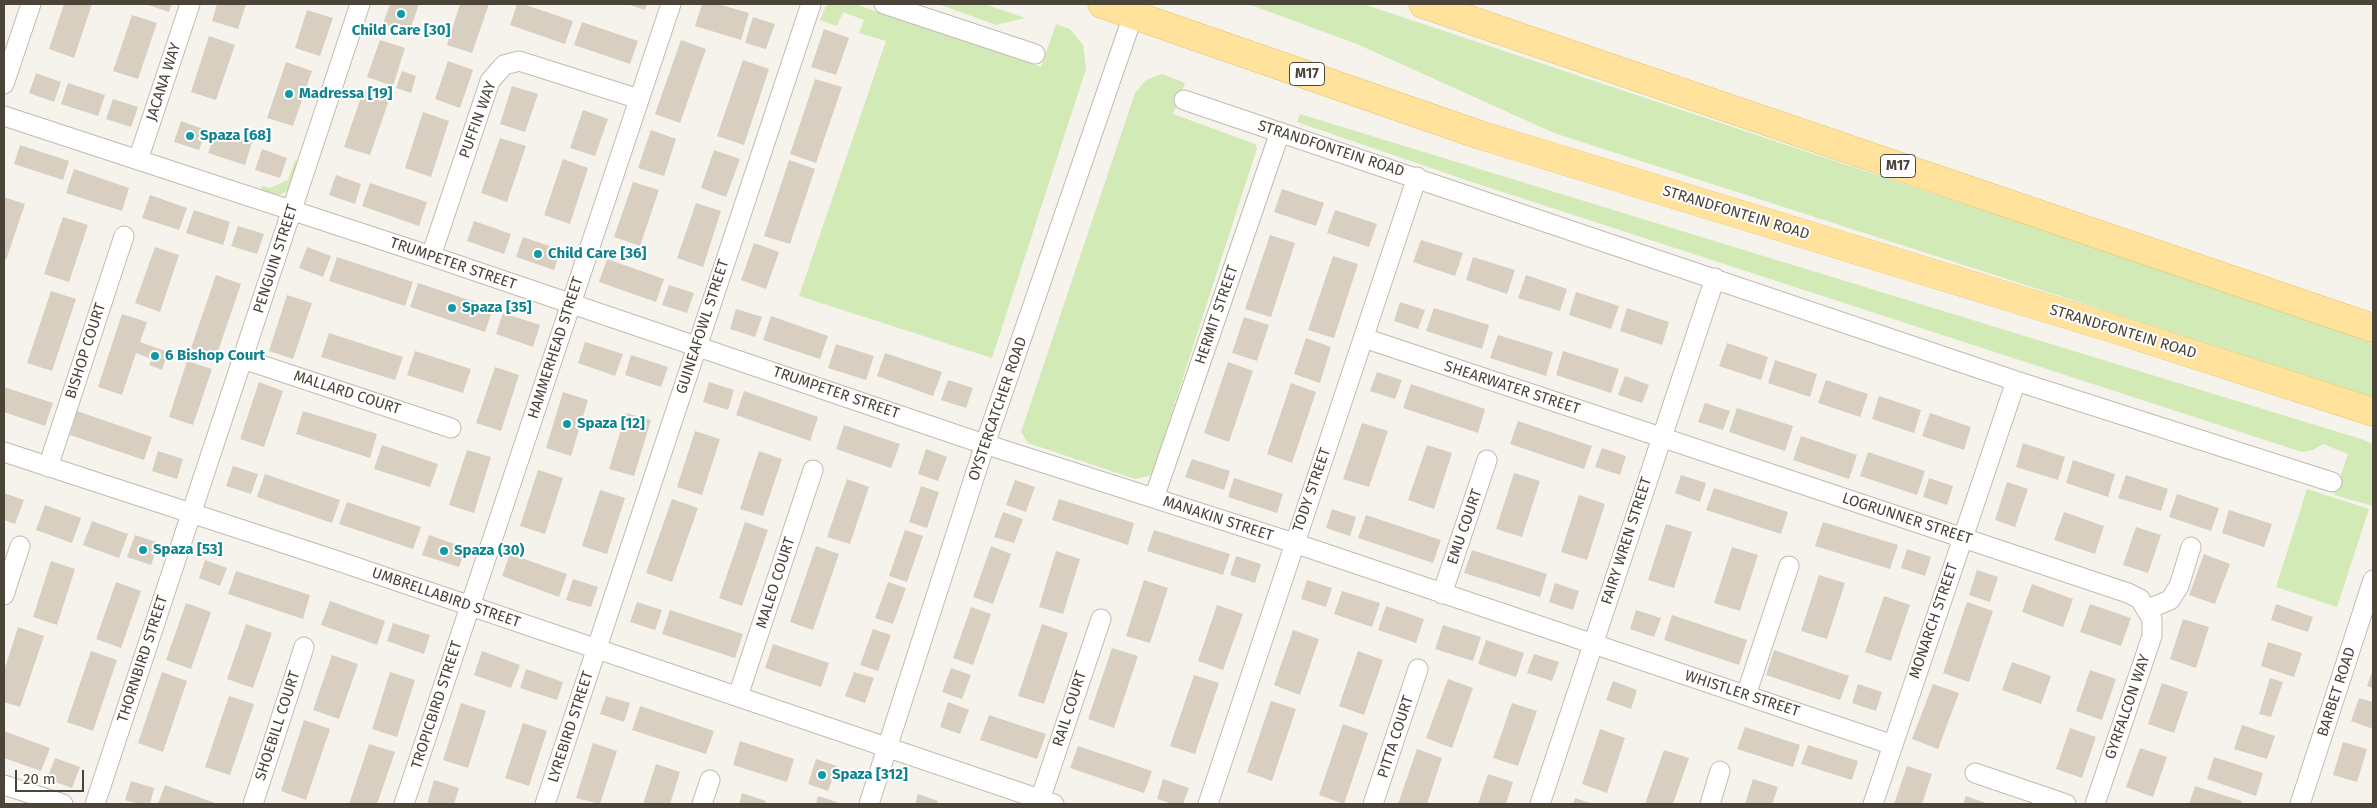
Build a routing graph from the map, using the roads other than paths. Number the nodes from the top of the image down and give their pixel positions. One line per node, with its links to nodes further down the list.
1 (31, 4): 11 (street)
2 (190, 4): 16 (street, JACANA WAY)
3 (360, 4): 18 (street, PENGUIN STREET)
4 (671, 4): 12 (street, HAMMERHEAD STREET)
5 (811, 4): 25 (street, GUINEAFOWL STREET)
6 (884, 4): 10 (street)
7 (1102, 4): 9 (main road, STRANDFONTEIN ROAD / M17)
8 (1423, 4): 23 (main road, M17)
9 (1135, 9): 28 (main road, STRANDFONTEIN ROAD / M17); 31 (street, OYSTERCATCHER ROAD)
10 (1035, 54)
11 (4, 84)
12 (639, 100): 20 (street, PUFFIN WAY); 22 (street, HAMMERHEAD STREET)
13 (1184, 100): 15 (street, STRANDFONTEIN ROAD)
14 (4, 116): 16 (street, TRUMPETER STREET)
15 (1280, 132): 17 (street, STRANDFONTEIN ROAD); 37 (street, HERMIT STREET)
16 (138, 160): 18 (street, TRUMPETER STREET)
17 (1417, 177): 21 (street, STRANDFONTEIN ROAD); 24 (street, TODY STREET)
18 (292, 211): 20 (street, TRUMPETER STREET); 26 (street, PENGUIN STREET)
19 (124, 236): 34 (street, BISHOP COURT)
20 (432, 256): 22 (street, TRUMPETER STREET)
21 (1715, 278): 27 (street, STRANDFONTEIN ROAD); 30 (street, FAIRY WREN STREET)
22 (571, 304): 25 (street, TRUMPETER STREET); 47 (street, HAMMERHEAD STREET)
23 (2373, 328)
24 (1364, 338): 30 (street, SHEARWATER STREET); 40 (street, TODY STREET)
25 (697, 345): 31 (street, TRUMPETER STREET); 52 (street, GUINEAFOWL STREET)
26 (243, 359): 29 (street, MALLARD COURT); 38 (street, PENGUIN STREET)
27 (2016, 381): 36 (street, STRANDFONTEIN ROAD); 39 (street, MONARCH STREET)
28 (2372, 413)
29 (451, 428)
30 (1661, 437): 39 (street, LOGRUNNER STREET); 50 (street, FAIRY WREN STREET)
31 (985, 444): 37 (street, MANAKIN STREET); 57 (street, OYSTERCATCHER ROAD)
32 (4, 452): 34 (street, UMBRELLABIRD STREET)
33 (1487, 460): 45 (street, EMU COURT)
34 (48, 467): 38 (street, UMBRELLABIRD STREET)
35 (813, 470): 55 (street, MALEO COURT)
36 (2332, 482)
37 (1154, 498): 40 (street, MANAKIN STREET)
38 (192, 514): 47 (street, UMBRELLABIRD STREET); 64 (street, THORNBIRD STREET)
39 (1962, 537): 48 (street, LOGRUNNER STREET); 56 (street, MONARCH STREET)
40 (1294, 543): 45 (street, MANAKIN STREET); 70 (street, TODY STREET)
41 (20, 546): 46 (street)
42 (2191, 547): 48 (street)
43 (1789, 566): 54 (street)
44 (2373, 580): 77 (street, BARBET ROAD)
45 (1442, 594): 50 (street, MANAKIN STREET)
46 (4, 595)
47 (470, 607): 52 (street, UMBRELLABIRD STREET); 66 (street, TROPICBIRD STREET)
48 (2148, 609): 76 (street, GYRFALCON WAY)
49 (1100, 619): 62 (street, RAIL COURT)
50 (1592, 645): 54 (street, WHISTLER STREET); 72 (street, FAIRY WREN STREET)
51 (304, 647): 65 (street, SHOEBILL COURT)
52 (597, 650): 55 (street, UMBRELLABIRD STREET); 67 (street, LYREBIRD STREET)
53 (1418, 669): 71 (street, PITTA COURT)
54 (1746, 695): 56 (street, WHISTLER STREET)
55 (738, 696): 57 (street, UMBRELLABIRD STREET)
56 (1893, 745): 74 (street, MONARCH STREET)
57 (888, 748): 62 (street, UMBRELLABIRD STREET); 69 (street, OYSTERCATCHER ROAD)
58 (1720, 771): 73 (street)
59 (1975, 773): 75 (street)
60 (710, 780): 68 (street)
61 (4, 784): 63 (street)
62 (1047, 802)
63 (63, 804)
64 (95, 804)
65 (253, 804)
66 (404, 804)
67 (545, 804)
68 (702, 804)
69 (869, 804)
70 (1208, 804)
71 (1373, 804)
72 (1540, 804)
73 (1710, 804)
74 (1873, 804)
75 (2066, 804)
76 (2095, 804)
77 (2300, 804)

